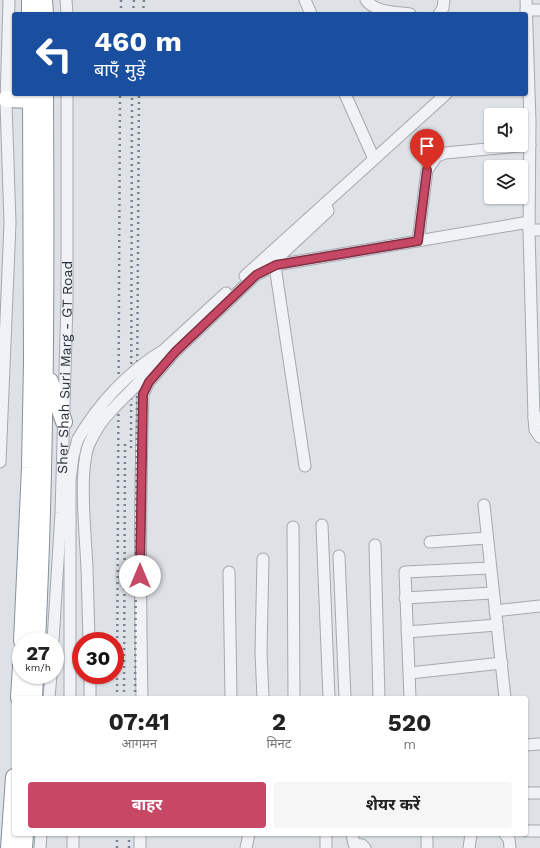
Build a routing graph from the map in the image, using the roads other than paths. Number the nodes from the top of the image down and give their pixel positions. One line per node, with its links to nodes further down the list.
1 (30, 0): 10 (highway)
2 (44, 0): 11 (highway)
3 (66, 0): 12 (street)
4 (305, 0): 13 (street)
5 (366, 0): 14 (street)
6 (444, 0): 15 (street)
7 (6, 3): 17 (street)
8 (526, 5): 9 (street)
9 (540, 10)
10 (30, 12)
11 (45, 12)
12 (66, 12)
13 (310, 12)
14 (397, 12)
15 (440, 12)
16 (528, 35): 23 (street)
17 (4, 61): 22 (street)
18 (36, 96): 22 (highway); 31 (highway, Sher Shah Suri Marg - GT Road); 53 (highway)
19 (67, 96): 34 (street, Sher Shah Suri Marg - GT Road)
20 (347, 96): 25 (street)
21 (444, 96): 25 (street)
22 (4, 103): 32 (street)
23 (535, 121): 24 (street)
24 (530, 145): 27 (street); 28 (street)
25 (374, 159): 26 (street)
26 (326, 203): 29 (street); 30 (street)
27 (533, 227): 28 (street); 33 (street)
28 (418, 241): 29 (street)
29 (271, 267): 37 (street); 69 (street)
30 (165, 349): 56 (street, bridge); 67 (street, bridge)
31 (46, 370): 34 (highway); 54 (highway, Sher Shah Suri Marg - GT Road)
32 (2, 378): 36 (street)
33 (537, 418): 35 (street)
34 (64, 422): 55 (street, Sher Shah Suri Marg - GT Road)
35 (540, 437)
36 (0, 462)
37 (306, 466)
38 (484, 505): 41 (street)
39 (322, 525): 73 (street)
40 (293, 527): 72 (street)
41 (487, 538): 42 (street); 46 (street)
42 (430, 542)
43 (375, 545): 75 (street)
44 (339, 556): 74 (street)
45 (263, 559): 71 (street)
46 (490, 568): 48 (street); 49 (street)
47 (228, 572): 70 (street)
48 (492, 592): 49 (street); 51 (street)
49 (405, 598): 57 (street)
50 (540, 606): 51 (street)
51 (495, 611): 52 (street)
52 (497, 625): 57 (street); 58 (street)
53 (22, 632)
54 (37, 632)
55 (54, 632)
56 (89, 632)
57 (407, 632): 59 (street)
58 (502, 663): 59 (street); 77 (street)
59 (410, 674): 76 (street)
60 (20, 684): 64 (highway)
61 (35, 684): 65 (highway)
62 (50, 684): 66 (street)
63 (90, 684): 68 (street)
64 (19, 696)
65 (34, 696)
66 (49, 696)
67 (70, 696)
68 (90, 696)
69 (142, 696)
70 (231, 696)
71 (263, 696)
72 (294, 696)
73 (329, 696)
74 (345, 696)
75 (379, 696)
76 (410, 696)
77 (505, 696)
78 (540, 744): 79 (street)
79 (528, 745)
80 (528, 793): 81 (street)
81 (540, 793)
82 (12, 805): 95 (highway)
83 (528, 831): 84 (street)
84 (540, 831)
85 (25, 836): 96 (highway)
86 (41, 836): 97 (street)
87 (73, 836): 98 (street)
88 (140, 836): 99 (street)
89 (248, 836): 100 (street)
90 (326, 836): 101 (street)
91 (352, 836): 102 (street)
92 (427, 836): 103 (street)
93 (471, 836): 104 (street)
94 (507, 836): 105 (street)
95 (9, 848)
96 (24, 848)
97 (40, 848)
98 (73, 848)
99 (140, 848)
100 (246, 848)
101 (326, 848)
102 (365, 848)
103 (427, 848)
104 (469, 848)
105 (510, 848)

